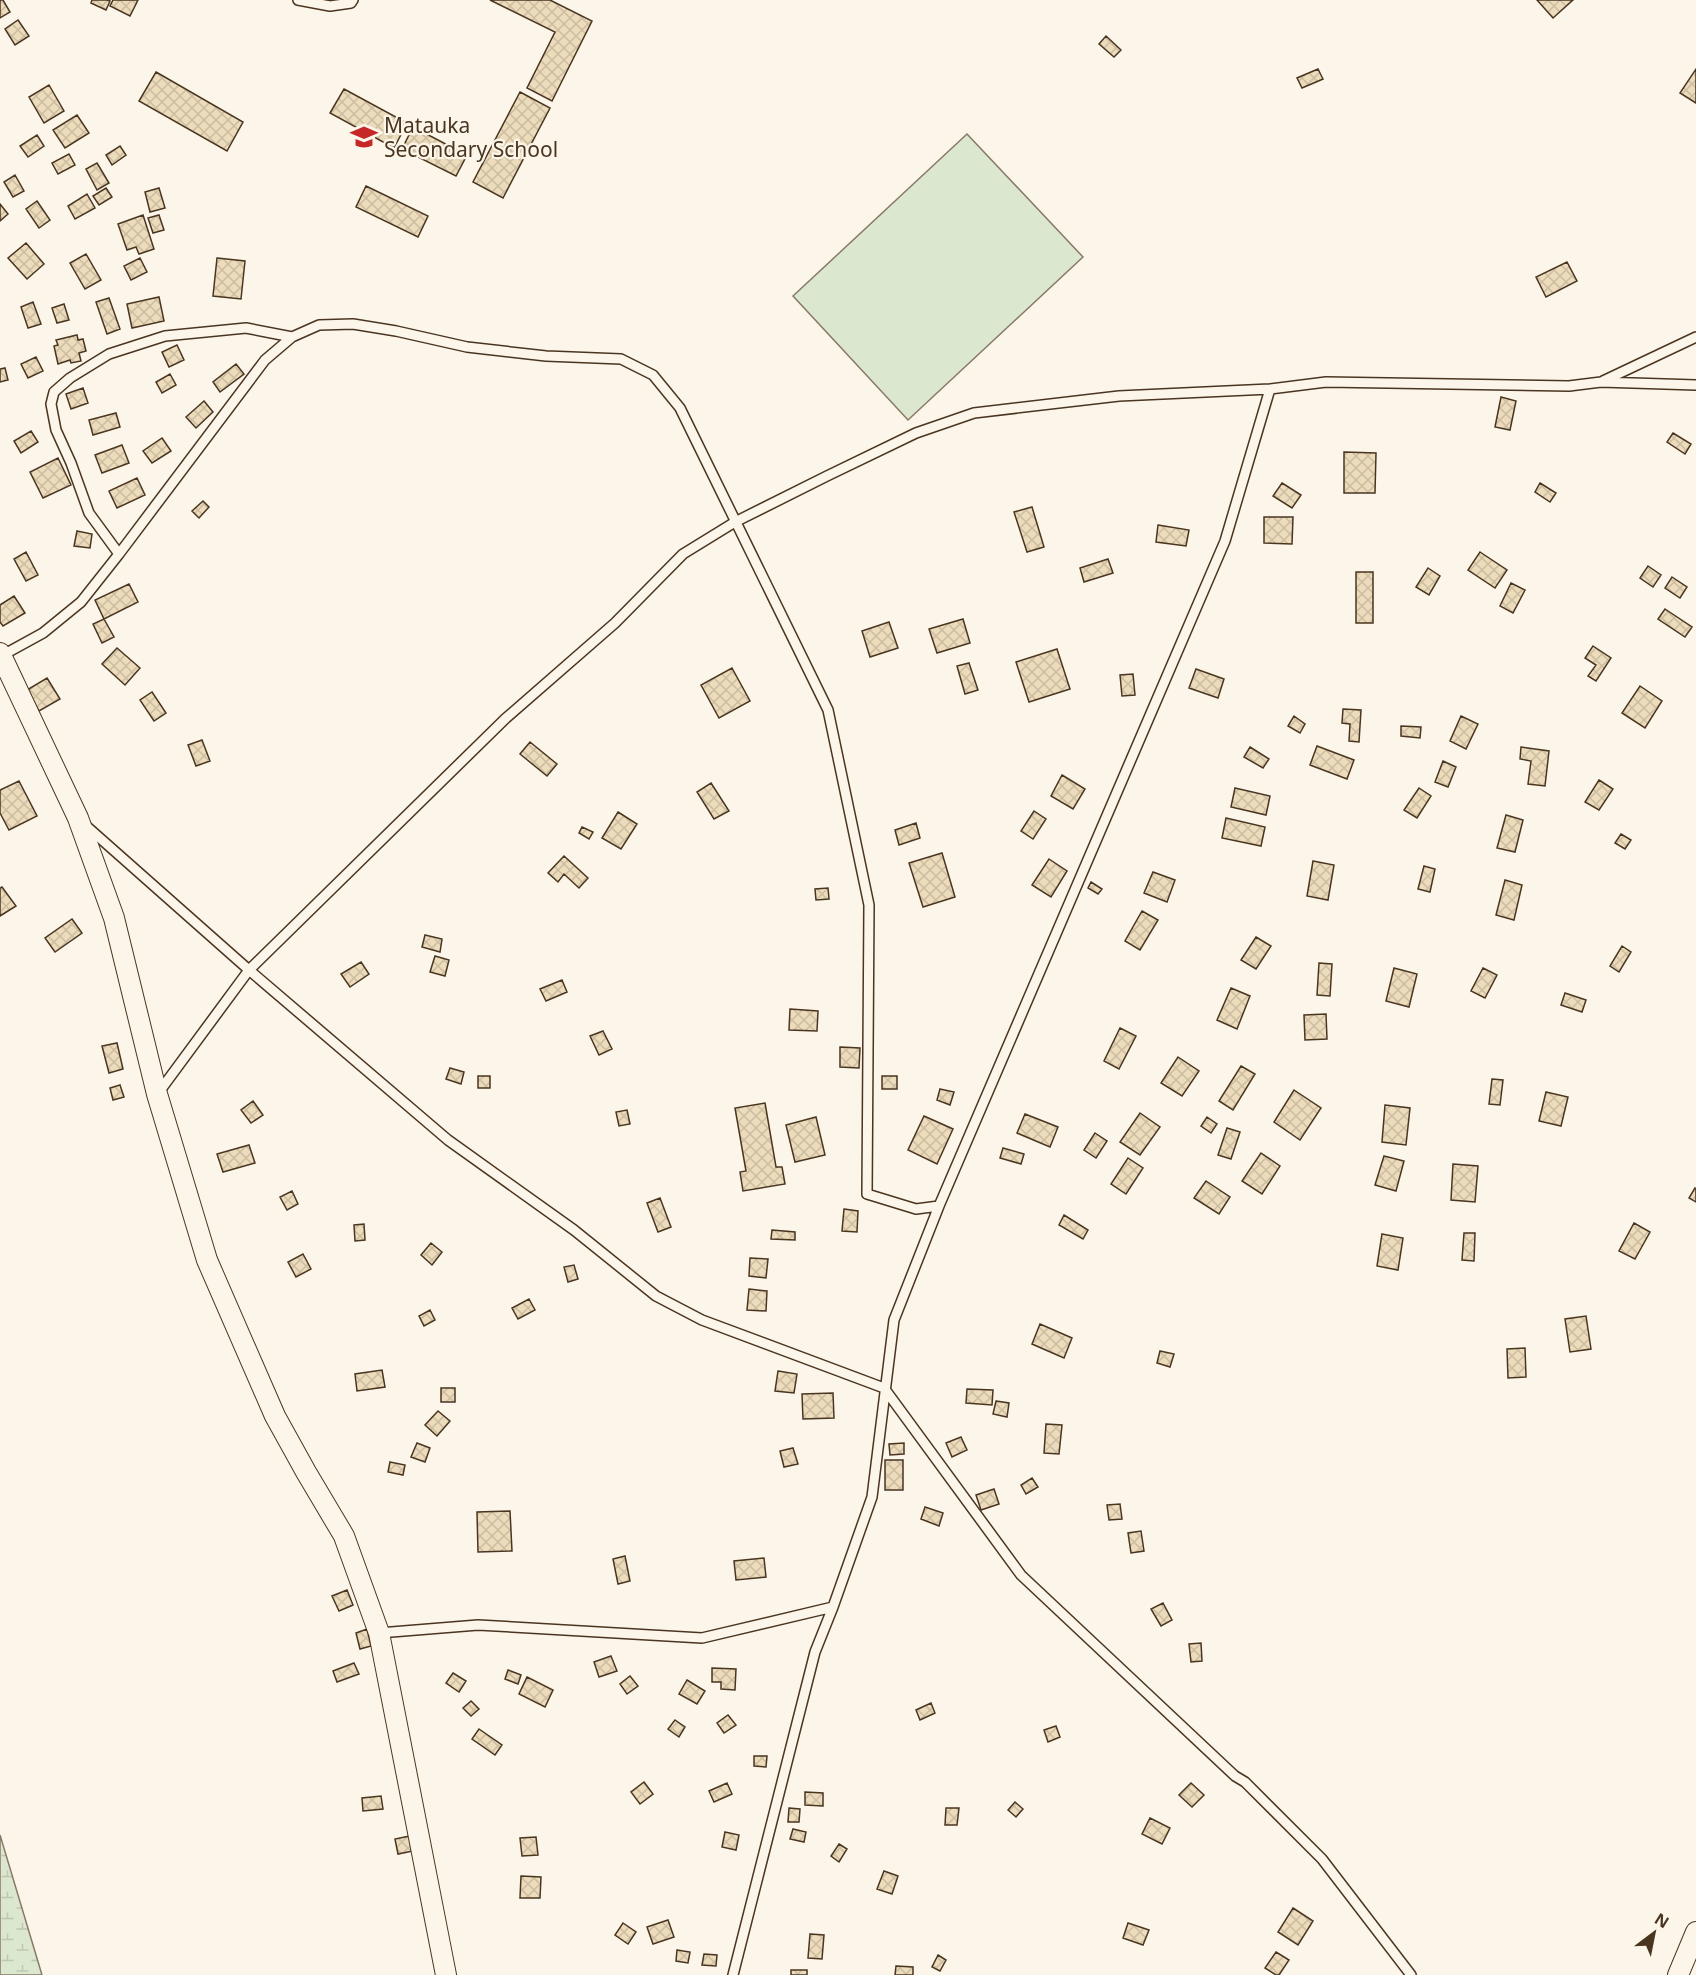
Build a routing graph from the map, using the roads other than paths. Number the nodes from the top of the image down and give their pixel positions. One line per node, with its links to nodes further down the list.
1 (298, 0): 2 (lane)
2 (353, 0)
3 (292, 337): 8 (lane); 9 (lane); 9 (lane)
4 (1696, 337): 5 (lane)
5 (1601, 382): 6 (lane); 7 (lane)
6 (1696, 385)
7 (1270, 389): 8 (lane); 14 (lane)
8 (735, 522): 12 (lane); 14 (lane)
9 (119, 554): 10 (lane)
10 (1, 655): 11 (street)
11 (78, 818): 12 (lane); 13 (street)
12 (249, 970): 13 (lane); 15 (lane)
13 (158, 1094): 17 (street)
14 (939, 1206): 15 (lane)
15 (884, 1388): 16 (lane); 21 (lane)
16 (833, 1608): 17 (lane); 20 (lane)
17 (380, 1633): 19 (street)
18 (1696, 1932): 22 (street)
19 (446, 1975)
20 (733, 1975)
21 (1411, 1975)
22 (1678, 1975)

